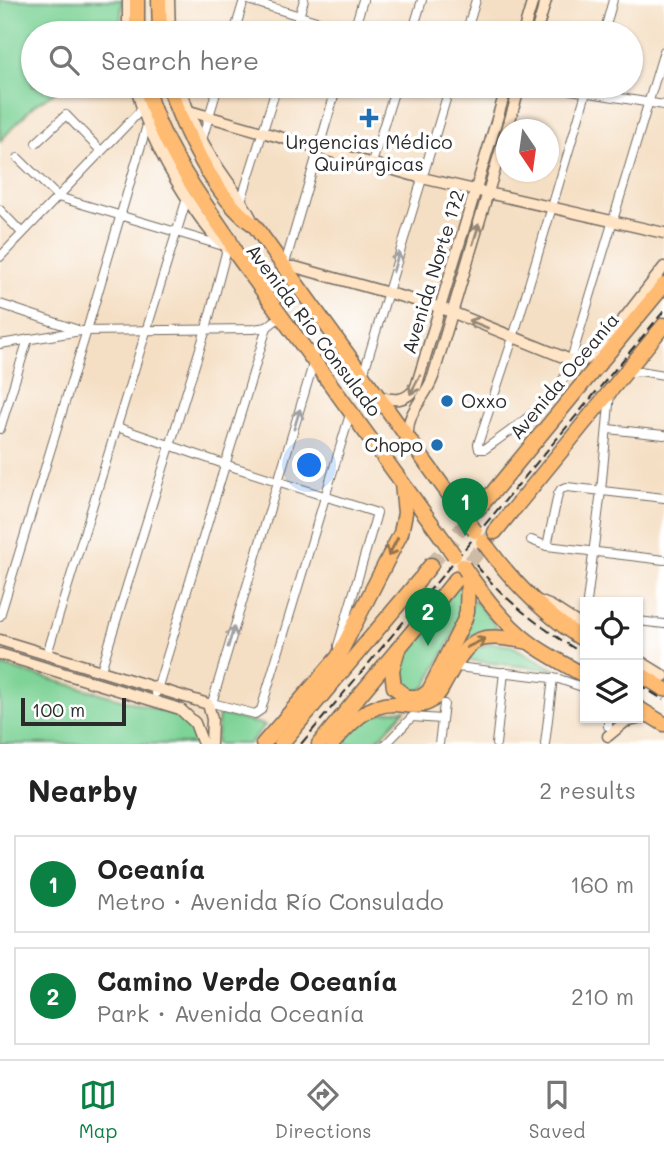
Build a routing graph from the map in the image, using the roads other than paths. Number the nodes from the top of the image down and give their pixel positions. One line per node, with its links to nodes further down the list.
1 (128, 0): 13 (street)
2 (137, 0): 14 (highway)
3 (246, 0): 12 (street); 17 (street)
4 (304, 0): 12 (street)
5 (363, 0): 20 (street)
6 (422, 0): 21 (street)
7 (475, 0): 22 (street)
8 (533, 0): 23 (street)
9 (546, 0): 24 (street)
10 (613, 0): 25 (street)
11 (165, 2): 15 (highway); 16 (street)
12 (299, 15): 18 (street); 19 (street)
13 (128, 21)
14 (138, 21)
15 (162, 21)
16 (168, 21)
17 (238, 21)
18 (297, 21)
19 (317, 21)
20 (357, 21)
21 (416, 21)
22 (469, 21)
23 (527, 21)
24 (540, 21)
25 (607, 21)
26 (664, 51): 40 (street)
27 (139, 98): 42 (street, Avenida Río Consulado)
28 (150, 98): 69 (highway)
29 (173, 98): 65 (highway)
30 (184, 98): 43 (street, Avenida Río Consulado)
31 (215, 98): 44 (street)
32 (273, 98): 47 (street)
33 (333, 98): 50 (street)
34 (392, 98): 53 (street)
35 (446, 98): 55 (street)
36 (503, 98): 56 (street, Avenida Norte 172)
37 (517, 98): 45 (street, Avenida Norte 172)
38 (584, 98): 61 (street)
39 (627, 98): 40 (street)
40 (649, 103): 41 (street); 64 (street)
41 (664, 105)
42 (142, 109): 46 (street, Avenida Río Consulado); 51 (street)
43 (189, 111): 44 (street); 48 (street, Avenida Río Consulado)
44 (209, 117): 47 (street); 48 (street)
45 (510, 119)
46 (147, 125): 59 (street, Avenida Río Consulado); 63 (street)
47 (263, 132): 50 (street); 60 (street)
48 (202, 140): 60 (street, Avenida Río Consulado)
49 (36, 143): 51 (street)
50 (317, 148): 53 (street); 71 (street)
51 (100, 150): 58 (street)
52 (18, 158): 58 (street)
53 (373, 163): 55 (street)
54 (496, 167): 57 (street, Avenida Norte 172)
55 (422, 178): 56 (street); 74 (street, one-way to 55)
56 (476, 191): 57 (street); 76 (street, Avenida Norte 172)
57 (488, 193): 61 (street); 77 (street, Avenida Norte 172, one-way to 57)
58 (58, 197): 63 (street); 67 (street)
59 (187, 198): 66 (street); 69 (street, Avenida Río Consulado)
60 (241, 201): 65 (street, Avenida Río Consulado)
61 (552, 208): 64 (street); 86 (street)
62 (0, 210): 67 (street)
63 (121, 215): 66 (street); 84 (street)
64 (613, 221): 68 (street); 92 (street)
65 (254, 225): 71 (highway, Avenida Río Consulado)
66 (176, 232): 69 (street); 82 (street)
67 (22, 233): 70 (street)
68 (664, 233)
69 (228, 249): 78 (highway, Avenida Río Consulado); 83 (street)
70 (0, 257)
71 (284, 267): 74 (street); 93 (highway, Avenida Río Consulado)
72 (664, 267): 79 (street, Avenida Oceanía)
73 (664, 285): 89 (highway, Avenida Oceanía)
74 (387, 292): 76 (street); 93 (street)
75 (0, 303): 84 (street)
76 (439, 307): 77 (street); 97 (street, Avenida Norte 172, one-way to 97)
77 (452, 313): 86 (street, one-way to 77); 103 (street, Avenida Norte 172)
78 (281, 316): 81 (street); 91 (highway, Avenida Río Consulado)
79 (626, 316): 89 (highway); 92 (street, Avenida Oceanía)
80 (664, 325): 90 (highway)
81 (267, 327): 83 (street); 105 (street)
82 (146, 329): 83 (street); 84 (street); 99 (street)
83 (206, 329): 104 (street)
84 (84, 331): 87 (street); 121 (street)
85 (664, 332): 90 (street)
86 (513, 338): 92 (street); 92 (street)
87 (28, 339): 88 (street); 100 (street)
88 (0, 344)
89 (607, 353): 111 (highway, Avenida Oceanía)
90 (639, 355): 94 (highway)
91 (314, 361): 98 (highway, Avenida Río Consulado); 107 (street, one-way to 91)
92 (571, 361)
93 (363, 374): 97 (highway, Avenida Río Consulado)
94 (623, 374): 95 (street); 96 (highway)
95 (664, 374)
96 (610, 390): 101 (street); 112 (highway)
97 (378, 396): 103 (highway, Avenida Río Consulado)
98 (351, 411): 106 (highway, Avenida Río Consulado); 109 (street)
99 (117, 427): 104 (street); 131 (street)
100 (0, 429)
101 (608, 429): 102 (street); 108 (street)
102 (664, 435)
103 (408, 436): 112 (highway, Avenida Río Consulado, bridge)
104 (171, 446): 105 (street); 134 (street)
105 (224, 464): 107 (street); 141 (street)
106 (402, 481): 117 (highway, Avenida Río Consulado, bridge); 152 (highway, one-way to 152)
107 (278, 482): 109 (street); 144 (street, one-way to 107)
108 (601, 491): 110 (street); 114 (street); 115 (street)
109 (326, 496): 128 (street); 144 (street)
110 (664, 498)
111 (478, 509)
112 (485, 538): 119 (highway, Avenida Río Consulado)
113 (531, 540): 114 (street)
114 (547, 546): 115 (street)
115 (593, 553): 116 (street); 120 (street)
116 (664, 560)
117 (462, 569): 127 (highway, Avenida Río Consulado); 129 (highway); 129 (highway)
118 (425, 573): 153 (highway)
119 (529, 597): 122 (street, Avenida Río Consulado); 125 (highway)
120 (588, 597)
121 (0, 616)
122 (580, 621)
123 (643, 622): 124 (street)
124 (664, 624)
125 (580, 637)
126 (0, 640): 131 (street)
127 (529, 642): 136 (highway, Avenida Río Consulado); 155 (highway, one-way to 127)
128 (338, 646)
129 (398, 649): 154 (highway)
130 (0, 654): 143 (street)
131 (47, 654): 134 (street)
132 (643, 663): 138 (street)
133 (457, 667): 135 (street)
134 (101, 670): 141 (street)
135 (505, 672): 139 (street); 159 (street)
136 (580, 673)
137 (643, 676): 142 (highway)
138 (664, 676)
139 (553, 678): 140 (street); 160 (street)
140 (580, 686)
141 (158, 687): 143 (street); 144 (street)
142 (664, 689)
143 (154, 700): 150 (street)
144 (210, 704): 151 (street)
145 (444, 704): 146 (street)
146 (442, 719): 149 (street); 158 (street)
147 (658, 720): 148 (street)
148 (608, 731)
149 (397, 733): 156 (street); 157 (street)
150 (203, 744)
151 (211, 744)
152 (263, 744)
153 (281, 744)
154 (319, 744)
155 (332, 744)
156 (386, 744)
157 (396, 744)
158 (439, 744)
159 (496, 744)
160 (545, 744)

